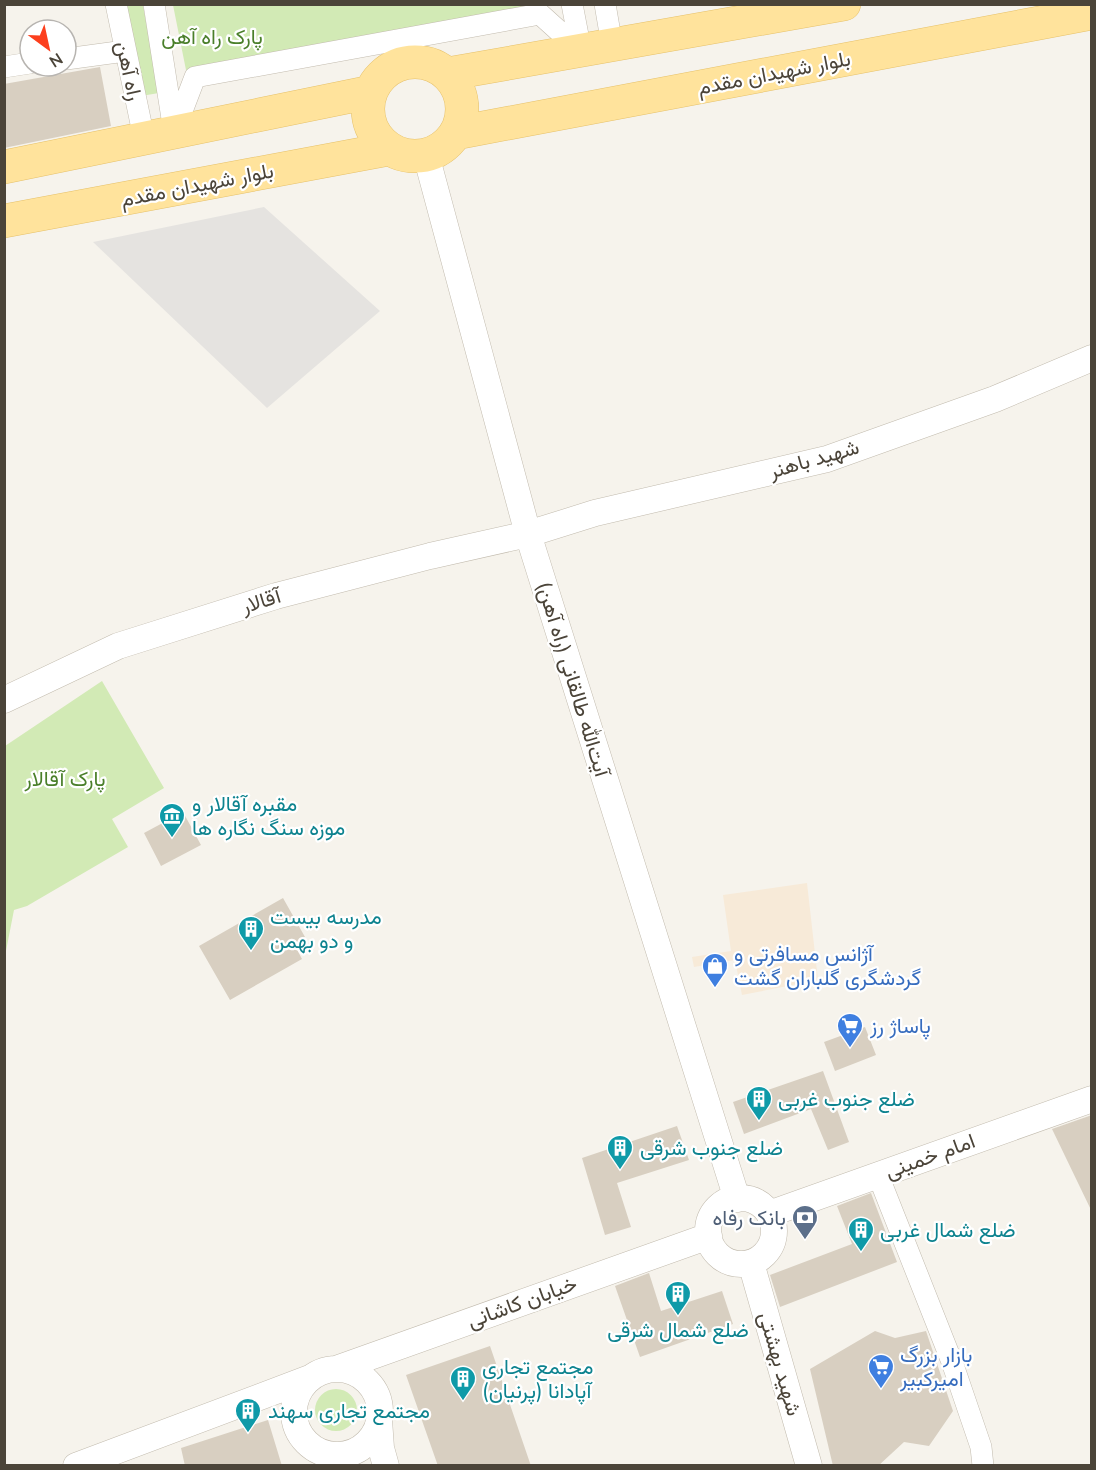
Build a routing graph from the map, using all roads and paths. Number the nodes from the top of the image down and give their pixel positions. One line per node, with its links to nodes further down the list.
1 (116, 4): 8 (street, راه آهن)
2 (154, 4): 13 (street, راه آهن)
3 (572, 4): 7 (street)
4 (605, 4): 7 (street)
5 (844, 4): 7 (main road)
6 (1092, 13): 12 (main road, بلوار شهیدان مقدم)
7 (597, 48): 10 (main road); 13 (street)
8 (125, 51): 9 (street); 13 (street, راه آهن)
9 (78, 57)
10 (447, 74): 11 (main road); 12 (main road)
11 (371, 92): 13 (main road); 14 (main road)
12 (456, 133): 15 (main road)
13 (159, 135): 16 (main road)
14 (389, 149): 15 (main road); 17 (main road, بلوار شهیدان مقدم)
15 (426, 155): 19 (street, (راه آهن) آیت‌الله طالقانی)
16 (4, 167)
17 (4, 220)
18 (1092, 358): 19 (street, شهید باهنر)
19 (528, 534): 20 (street, آقالار); 23 (street, (راه آهن) آیت‌الله طالقانی)
20 (4, 700)
21 (1092, 1099): 22 (street, امام خمینی)
22 (878, 1175): 24 (street, امام خمینی); 34 (street)
23 (737, 1199): 24 (street); 25 (street)
24 (769, 1214): 26 (street)
25 (709, 1236): 26 (street); 27 (street, خیابان کاشانی)
26 (751, 1263): 33 (street, شهید بهشتی)
27 (336, 1368): 28 (street); 29 (street)
28 (310, 1378): 30 (street); 31 (street)
29 (379, 1420): 30 (street); 32 (street)
30 (327, 1459)
31 (76, 1466)
32 (386, 1466)
33 (809, 1466)
34 (983, 1466)

